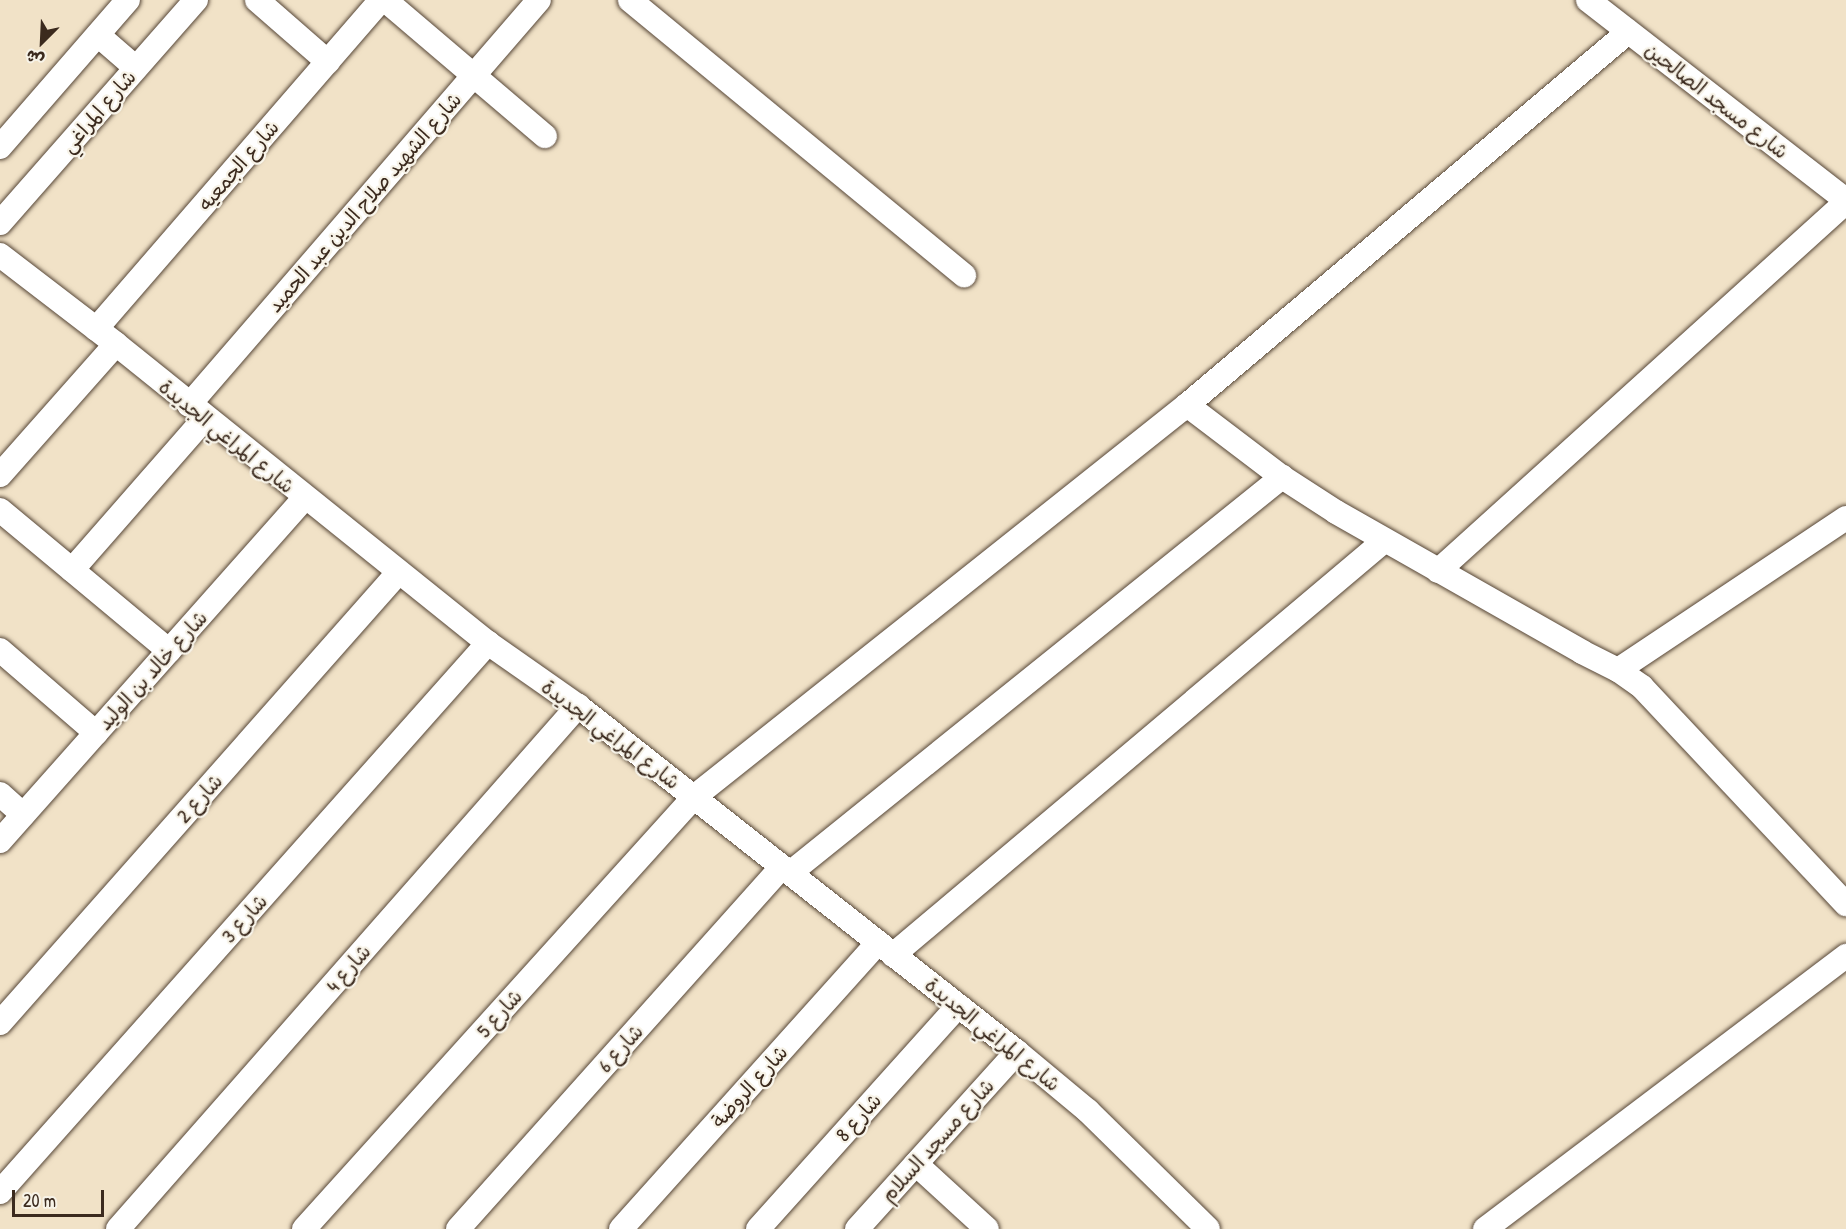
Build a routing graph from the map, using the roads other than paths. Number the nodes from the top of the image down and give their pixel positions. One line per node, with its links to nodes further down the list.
1 (128, 0): 9 (street)
2 (196, 0): 11 (street, شارع المراغي)
3 (256, 0): 10 (street)
4 (383, 0): 10 (street, شارع الجمعيه); 12 (street)
5 (539, 0): 12 (street, شارع الشهيد صلاح الدين عبد الحميد)
6 (630, 0): 18 (street)
7 (1588, 0): 8 (street, شارع مسجد الصالحين)
8 (1628, 32): 15 (street, شارع مسجد الصالحين); 21 (street, شارع 5)
9 (98, 35): 11 (street); 14 (street)
10 (328, 62): 19 (street, شارع الجمعيه)
11 (136, 68): 16 (street, شارع المراغي)
12 (474, 76): 13 (street); 22 (street, شارع الشهيد صلاح الدين عبد الحميد)
13 (545, 136)
14 (0, 147)
15 (1846, 201): 30 (street)
16 (0, 223)
17 (0, 255): 19 (street, شارع المراغي الجديدة)
18 (964, 275)
19 (96, 329): 20 (street, شارع المراغي الجديدة)
20 (116, 344): 22 (street, شارع المراغي الجديدة); 23 (street)
21 (1187, 405): 24 (street); 39 (street, شارع 5)
22 (197, 411): 25 (street, شارع المراغي الجديدة); 29 (street, شارع الشهيد صلاح الدين عبد الحميد)
23 (0, 475)
24 (1282, 477): 28 (street); 42 (street, شارع 6)
25 (305, 498): 31 (street, شارع المراغي الجديدة); 34 (street, شارع خالد بن الوليد)
26 (0, 510): 29 (street)
27 (1846, 518): 35 (street)
28 (1384, 541): 30 (street); 44 (street, شارع الروضة)
29 (72, 570): 34 (street)
30 (1438, 571): 35 (street)
31 (398, 573): 32 (street, شارع المراغي الجديدة); 47 (street, شارع 2)
32 (488, 643): 36 (street, شارع المراغي الجديدة); 50 (street, شارع 3)
33 (0, 650): 37 (street)
34 (169, 651): 37 (street, شارع خالد بن الوليد)
35 (1618, 670): 43 (street)
36 (578, 706): 39 (street, شارع المراغي الجديدة); 51 (street, شارع 4)
37 (96, 733): 40 (street, شارع خالد بن الوليد)
38 (0, 794): 40 (street)
39 (694, 797): 42 (street, شارع المراغي الجديدة); 52 (street, شارع 5)
40 (23, 815): 41 (street, شارع خالد بن الوليد)
41 (0, 841)
42 (786, 870): 44 (street, شارع المراغي الجديدة); 53 (street, شارع 6)
43 (1846, 904)
44 (886, 949): 46 (street, شارع المراغي الجديدة); 54 (street, شارع الروضة)
45 (1846, 956): 59 (street)
46 (958, 1006): 48 (street, شارع المراغي الجديدة); 55 (street, شارع 8)
47 (0, 1023)
48 (1017, 1052): 49 (street, شارع مسجد السلام); 58 (street, شارع المراغي الجديدة)
49 (916, 1164): 56 (street, شارع مسجد السلام); 57 (street)
50 (0, 1192)
51 (118, 1229)
52 (304, 1229)
53 (458, 1229)
54 (621, 1229)
55 (758, 1229)
56 (857, 1229)
57 (987, 1229)
58 (1208, 1229)
59 (1485, 1229)

